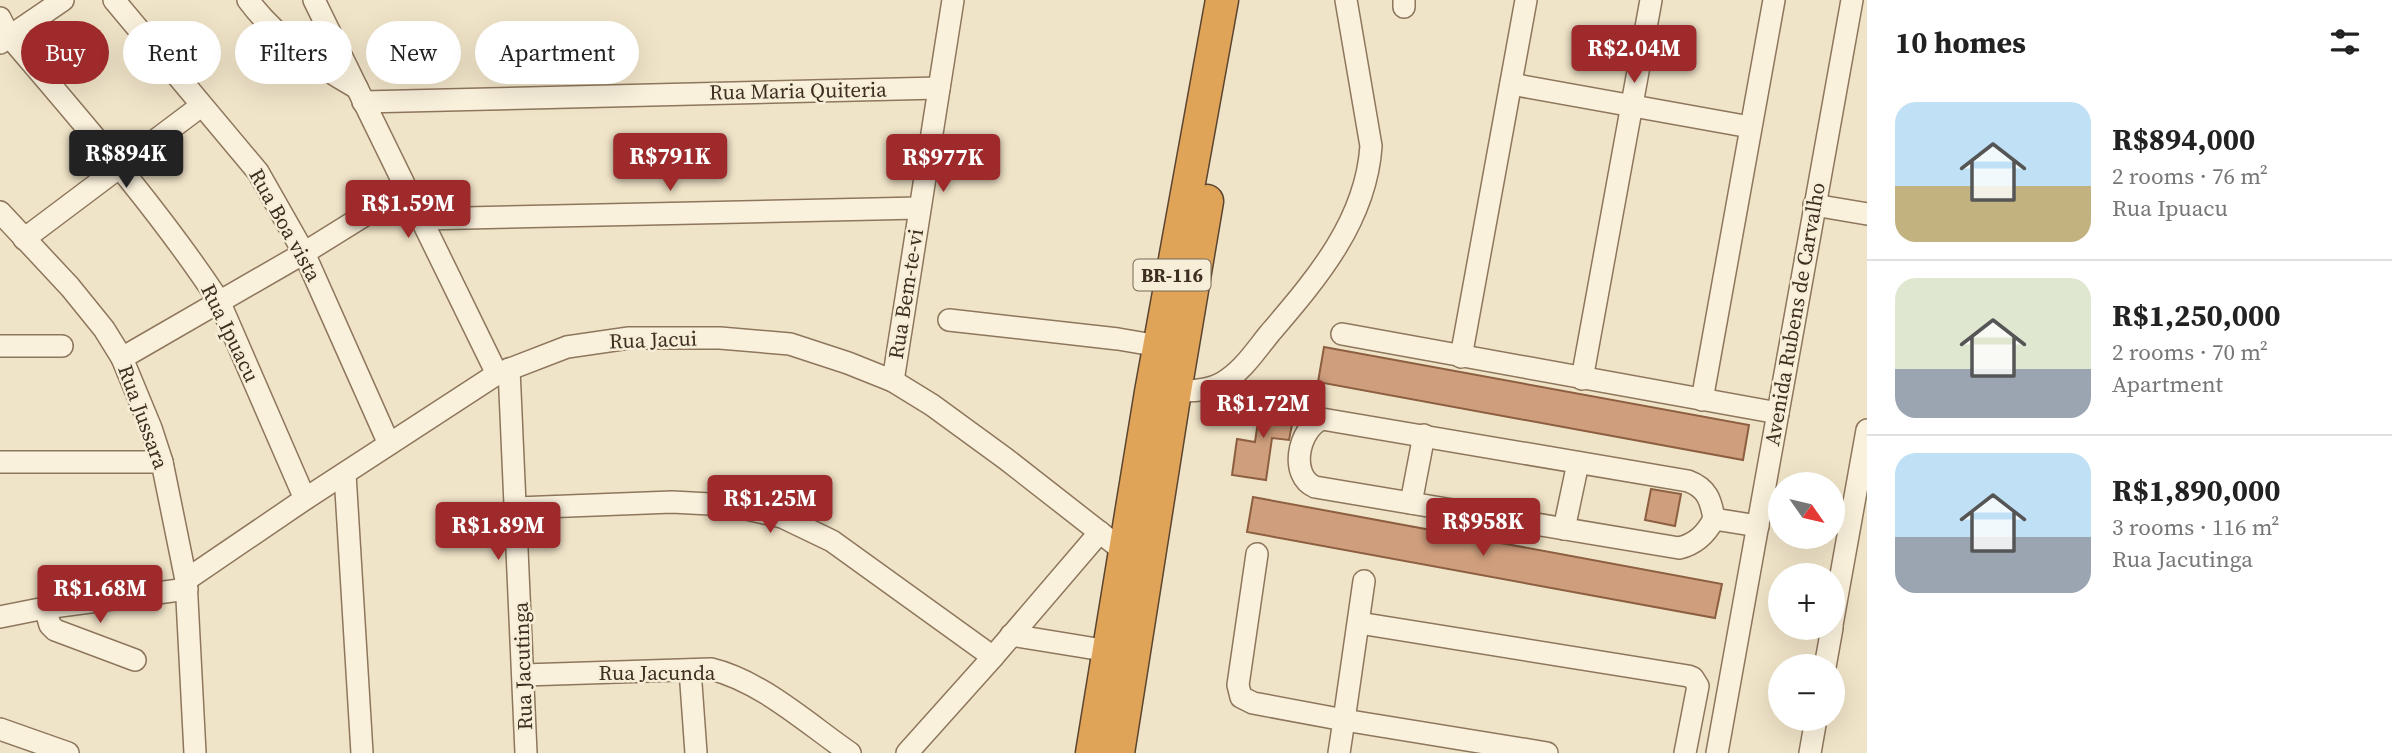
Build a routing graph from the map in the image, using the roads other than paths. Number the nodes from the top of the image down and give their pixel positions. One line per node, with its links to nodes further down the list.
1 (63, 0): 13 (street)
2 (114, 0): 17 (street, Rua Boa vista)
3 (248, 0): 16 (street)
4 (314, 0): 16 (street)
5 (953, 0): 15 (street, Rua Bem-te-vi)
6 (1222, 0): 34 (highway, BR-116)
7 (1242, 0): 40 (highway)
8 (1346, 0): 40 (street)
9 (1526, 0): 14 (street)
10 (1651, 0): 18 (street)
11 (1774, 0): 19 (street)
12 (1852, 0): 22 (street, Avenida Rubens de Carvalho)
13 (3, 32): 20 (street, Rua Ipuacu)
14 (1511, 84): 18 (street); 35 (street)
15 (939, 88): 16 (street, Rua Maria Quiteria); 23 (street, Rua Bem-te-vi)
16 (360, 95): 21 (street)
17 (201, 106): 20 (street); 28 (street, Rua Boa vista)
18 (1632, 106): 19 (street); 38 (street)
19 (1750, 127): 41 (street)
20 (120, 168): 27 (street); 29 (street, Rua Ipuacu)
21 (407, 189): 26 (street); 28 (street)
22 (1814, 205): 25 (street); 42 (street, Avenida Rubens de Carvalho)
23 (919, 208): 26 (street); 39 (street, Rua Bem-te-vi)
24 (0, 212): 27 (street, Rua Jussara)
25 (1867, 214)
26 (421, 219): 37 (street)
27 (24, 239): 36 (street, Rua Jussara)
28 (304, 253): 29 (street); 45 (street, Rua Boa vista)
29 (219, 301): 36 (street); 50 (street, Rua Ipuacu)
30 (949, 320): 34 (street)
31 (1342, 334): 35 (street)
32 (0, 346): 33 (street)
33 (62, 346)
34 (1159, 346): 58 (highway, BR-116)
35 (1461, 357): 38 (street)
36 (122, 358): 47 (street, Rua Jussara)
37 (503, 372): 39 (street, Rua Jacui); 45 (street, Rua Jacui); 52 (street, Rua Jacutinga)
38 (1582, 379): 41 (street)
39 (893, 381): 57 (street, Rua Jacui)
40 (1175, 391): 75 (highway)
41 (1702, 400): 42 (street)
42 (1778, 413): 54 (street, Avenida Rubens de Carvalho)
43 (1867, 430): 55 (street)
44 (1424, 435): 48 (street); 51 (street); 51 (street)
45 (389, 444): 49 (street, Rua Jacui)
46 (0, 461): 47 (street)
47 (162, 462): 62 (street, Rua Jussara)
48 (1578, 463): 53 (street); 56 (street)
49 (345, 474): 50 (street, Rua Jacui); 78 (street)
50 (305, 499): 62 (street, Rua Jacui)
51 (1411, 503): 56 (street)
52 (517, 508): 68 (street); 71 (street, Rua Jacutinga)
53 (1714, 519): 54 (street); 56 (street)
54 (1758, 526): 86 (street, Avenida Rubens de Carvalho)
55 (1858, 527): 60 (street)
56 (1563, 529)
57 (1100, 532): 58 (street, Rua Jacui); 66 (street)
58 (1125, 551): 67 (highway)
59 (1257, 554): 72 (street)
60 (1845, 577)
61 (1364, 581): 65 (street)
62 (187, 584): 63 (street, Rua Jacui); 77 (street, Rua Jussara)
63 (45, 608): 64 (street, Rua Jacui); 69 (street)
64 (0, 617)
65 (1359, 623): 72 (street); 85 (street)
66 (1011, 635): 67 (street); 68 (street)
67 (1109, 651): 75 (highway)
68 (993, 657): 82 (street)
69 (135, 660)
70 (690, 670): 71 (street, Rua Jacunda); 80 (street); 81 (street, Rua Jacunda)
71 (524, 675): 79 (street, Rua Jacutinga)
72 (1344, 720): 83 (street); 84 (street)
73 (0, 729): 76 (street)
74 (1814, 731): 87 (street)
75 (1110, 748)
76 (68, 753)
77 (195, 753)
78 (362, 753)
79 (526, 753)
80 (696, 753)
81 (850, 753)
82 (907, 753)
83 (1339, 753)
84 (1547, 753)
85 (1685, 753)
86 (1717, 753)
87 (1810, 753)

